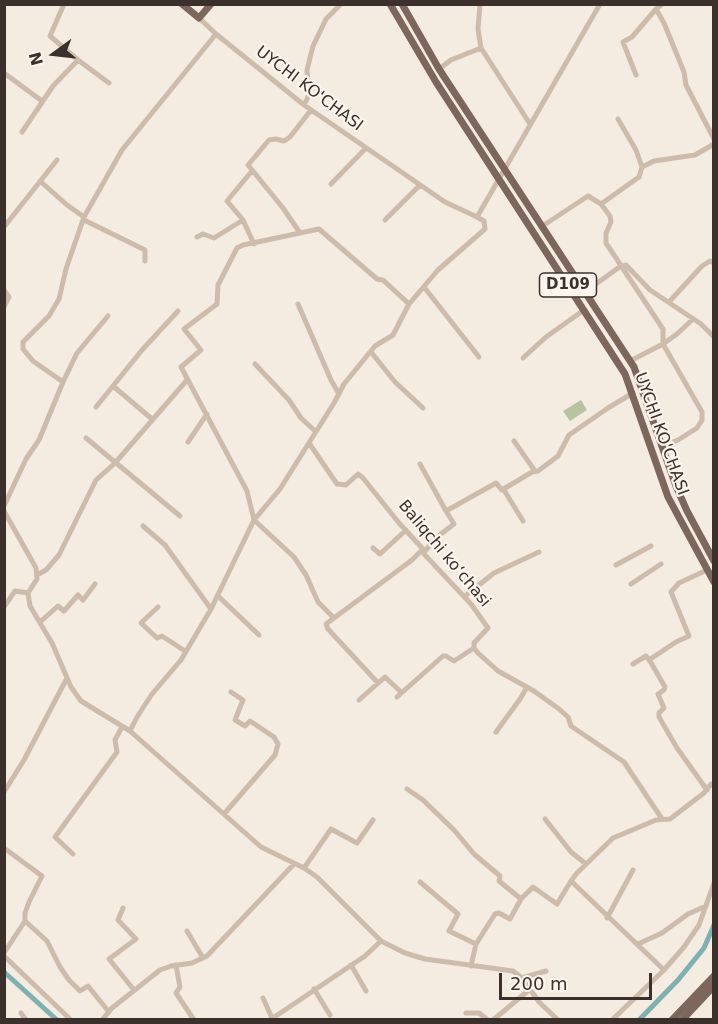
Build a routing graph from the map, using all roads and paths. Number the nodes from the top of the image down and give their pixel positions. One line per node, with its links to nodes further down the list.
1 (64, 4): 14 (street)
2 (182, 4): 11 (main road)
3 (211, 4): 11 (main road)
4 (340, 4): 20 (street)
5 (390, 4): 32 (main road, UYCHI KO'CHASI / D109)
6 (402, 4): 15 (main road, UYCHI KO'CHASI / D109)
7 (480, 4): 13 (street)
8 (600, 4): 23 (street)
9 (662, 4): 10 (street)
10 (656, 9): 17 (street); 25 (street)
11 (199, 18): 12 (street, UYCHI KO'CHASI)
12 (216, 34): 20 (street, UYCHI KO'CHASI); 38 (street)
13 (481, 48): 15 (street); 23 (street)
14 (78, 60): 18 (street); 19 (street)
15 (439, 69): 30 (main road, UYCHI KO'CHASI / D109)
16 (4, 73): 19 (street)
17 (636, 75)
18 (109, 83)
19 (42, 101): 24 (street)
20 (304, 105): 21 (street, UYCHI KO'CHASI)
21 (311, 110): 27 (street, UYCHI KO'CHASI); 31 (street)
22 (618, 119): 29 (street)
23 (530, 124): 30 (street)
24 (22, 132)
25 (714, 139)
26 (714, 144): 29 (street)
27 (366, 148): 34 (street); 35 (street, UYCHI KO'CHASI)
28 (57, 160): 33 (street)
29 (642, 167): 36 (street)
30 (504, 169): 32 (street); 42 (main road, UYCHI KO'CHASI / D109)
31 (252, 171): 39 (street); 43 (street)
32 (498, 178): 37 (street); 56 (main road, UYCHI KO'CHASI / D109)
33 (40, 181): 38 (street); 41 (street)
34 (331, 184)
35 (420, 186): 37 (street, UYCHI KO'CHASI); 40 (street)
36 (601, 204): 42 (street); 48 (street)
37 (477, 217): 49 (street)
38 (84, 218): 46 (street); 68 (street)
39 (243, 220): 44 (street); 45 (street)
40 (385, 220)
41 (4, 227)
42 (541, 227): 51 (main road, UYCHI KO'CHASI / D109)
43 (300, 233): 45 (street); 54 (street)
44 (197, 237)
45 (254, 244): 67 (street)
46 (144, 261)
47 (714, 263): 52 (street)
48 (622, 266): 51 (street); 52 (street); 61 (street)
49 (424, 286): 54 (street); 63 (street)
50 (4, 290): 55 (street)
51 (585, 292): 65 (main road, UYCHI KO'CHASI / D109)
52 (669, 302): 59 (street)
53 (298, 303): 71 (street)
54 (409, 304): 62 (street)
55 (4, 307)
56 (584, 310): 64 (street); 70 (main road, UYCHI KO'CHASI / D109)
57 (178, 311): 69 (street)
58 (108, 316): 68 (street)
59 (693, 319): 60 (street); 61 (street)
60 (714, 338)
61 (663, 344): 65 (street); 81 (street)
62 (371, 352): 71 (street); 73 (street)
63 (479, 357)
64 (524, 358)
65 (630, 361): 81 (main road, UYCHI KO'CHASI / D109)
66 (255, 364): 76 (street)
67 (187, 380): 74 (street); 75 (street)
68 (63, 382): 86 (street)
69 (113, 386): 72 (street); 75 (street)
70 (633, 393): 84 (street); 101 (main road, UYCHI KO'CHASI / D109)
71 (339, 394): 76 (street)
72 (96, 407)
73 (423, 408)
74 (207, 414): 79 (street); 90 (street)
75 (152, 419): 82 (street)
76 (315, 432): 80 (street)
77 (87, 438): 82 (street)
78 (514, 441): 84 (street)
79 (188, 442)
80 (309, 443): 90 (street); 93 (street, Baliqchi koʻchasi)
81 (661, 447): 98 (main road, UYCHI KO'CHASI / D109)
82 (115, 463): 89 (street); 102 (street)
83 (420, 464): 88 (street)
84 (536, 471): 85 (street)
85 (504, 490): 88 (street); 91 (street)
86 (4, 506)
87 (4, 511): 102 (street)
88 (446, 511): 96 (street)
89 (180, 516)
90 (254, 520): 107 (street); 112 (street)
91 (523, 521)
92 (143, 526): 111 (street)
93 (406, 530): 95 (street); 96 (street, Baliqchi koʻchasi)
94 (651, 546): 100 (street)
95 (374, 548)
96 (423, 551): 108 (street, Baliqchi koʻchasi); 112 (street)
97 (538, 552): 108 (street)
98 (714, 561)
99 (661, 564): 105 (street)
100 (616, 565)
101 (707, 570): 103 (main road, UYCHI KO'CHASI / D109); 117 (street)
102 (37, 575): 106 (street)
103 (714, 582)
104 (95, 584): 113 (street)
105 (631, 584)
106 (28, 592): 109 (street); 113 (street)
107 (218, 596): 111 (street); 114 (street)
108 (464, 597): 115 (street, Baliqchi koʻchasi)
109 (4, 607)
110 (158, 607): 116 (street)
111 (211, 609): 116 (street)
112 (333, 617): 120 (street)
113 (40, 622): 119 (street)
114 (259, 635)
115 (474, 648): 120 (street); 121 (street)
116 (185, 651): 125 (street)
117 (650, 660): 118 (street); 129 (street)
118 (633, 664)
119 (67, 678): 124 (street); 130 (street)
120 (378, 683): 123 (street)
121 (527, 687): 126 (street); 133 (street)
122 (231, 692): 131 (street)
123 (359, 700)
124 (122, 727): 125 (street); 136 (street)
125 (130, 731): 131 (street)
126 (496, 732)
127 (714, 786): 129 (street)
128 (407, 789): 144 (street)
129 (707, 790): 133 (street)
130 (4, 792)
131 (224, 814): 137 (street)
132 (545, 819): 138 (street)
133 (662, 819): 138 (street)
134 (373, 820): 139 (street)
135 (5, 850): 148 (street)
136 (73, 854)
137 (294, 864): 139 (street); 154 (street)
138 (586, 864): 141 (street)
139 (304, 868): 150 (street)
140 (633, 870): 147 (street)
141 (571, 881): 144 (street); 147 (street)
142 (420, 882): 151 (street)
143 (714, 883): 145 (street)
144 (521, 899): 151 (street)
145 (706, 906): 152 (street); 160 (street)
146 (123, 908): 165 (street)
147 (608, 918): 152 (street)
148 (25, 921): 153 (street); 169 (street)
149 (187, 931): 154 (street)
150 (381, 941): 156 (street); 157 (street)
151 (476, 944): 157 (street)
152 (638, 944): 160 (street)
153 (4, 954): 175 (street)
154 (203, 958): 155 (street)
155 (176, 965): 165 (street); 177 (street)
156 (351, 965): 163 (street); 167 (street)
157 (471, 966): 162 (street)
158 (714, 969): 164 (main road)
159 (546, 970): 162 (street)
160 (664, 970): 181 (street)
161 (714, 976): 164 (main road)
162 (522, 978): 166 (street)
163 (314, 989): 172 (street); 173 (street)
164 (709, 989): 182 (main road); 183 (main road)
165 (134, 990): 169 (street)
166 (529, 990): 179 (street); 180 (street)
167 (366, 991)
168 (263, 998): 173 (street)
169 (109, 1012): 176 (street)
170 (21, 1013): 174 (street)
171 (466, 1013): 178 (street)
172 (330, 1015)
173 (274, 1018)
174 (27, 1020)
175 (71, 1020)
176 (102, 1020)
177 (194, 1020)
178 (488, 1020)
179 (494, 1020)
180 (558, 1020)
181 (612, 1020)
182 (672, 1020)
183 (682, 1020)

